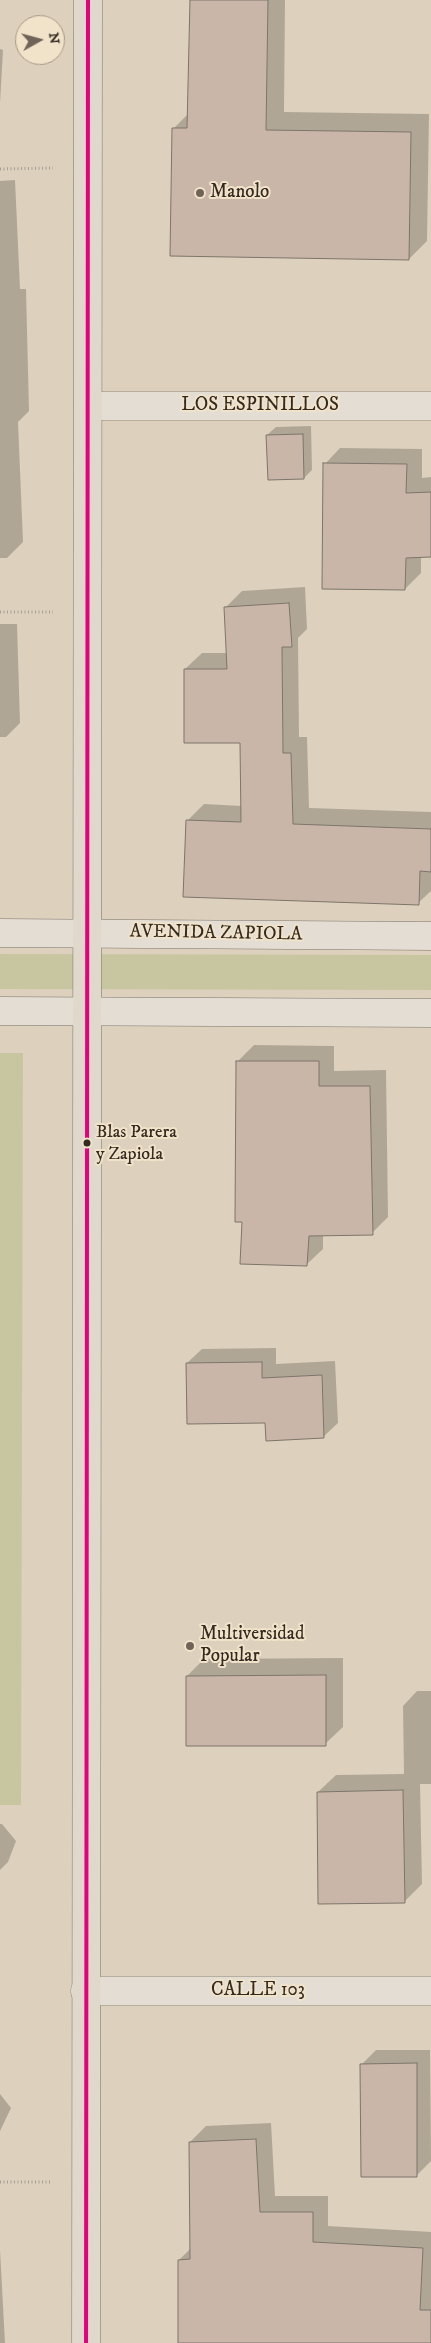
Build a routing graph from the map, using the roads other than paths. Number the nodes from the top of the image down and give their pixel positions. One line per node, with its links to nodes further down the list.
1 (88, 0): 2 (main road)
2 (88, 406): 3 (main road, LOS ESPINILLOS); 5 (main road)
3 (431, 406)
4 (0, 933): 5 (main road, AVENIDA ZAPIOLA)
5 (88, 933): 6 (main road, AVENIDA ZAPIOLA); 8 (main road)
6 (431, 936)
7 (0, 1011): 8 (main road)
8 (88, 1011): 9 (main road); 10 (main road)
9 (431, 1013)
10 (85, 1991): 11 (main road, CALLE 103); 12 (main road)
11 (431, 1991)
12 (86, 2343)

